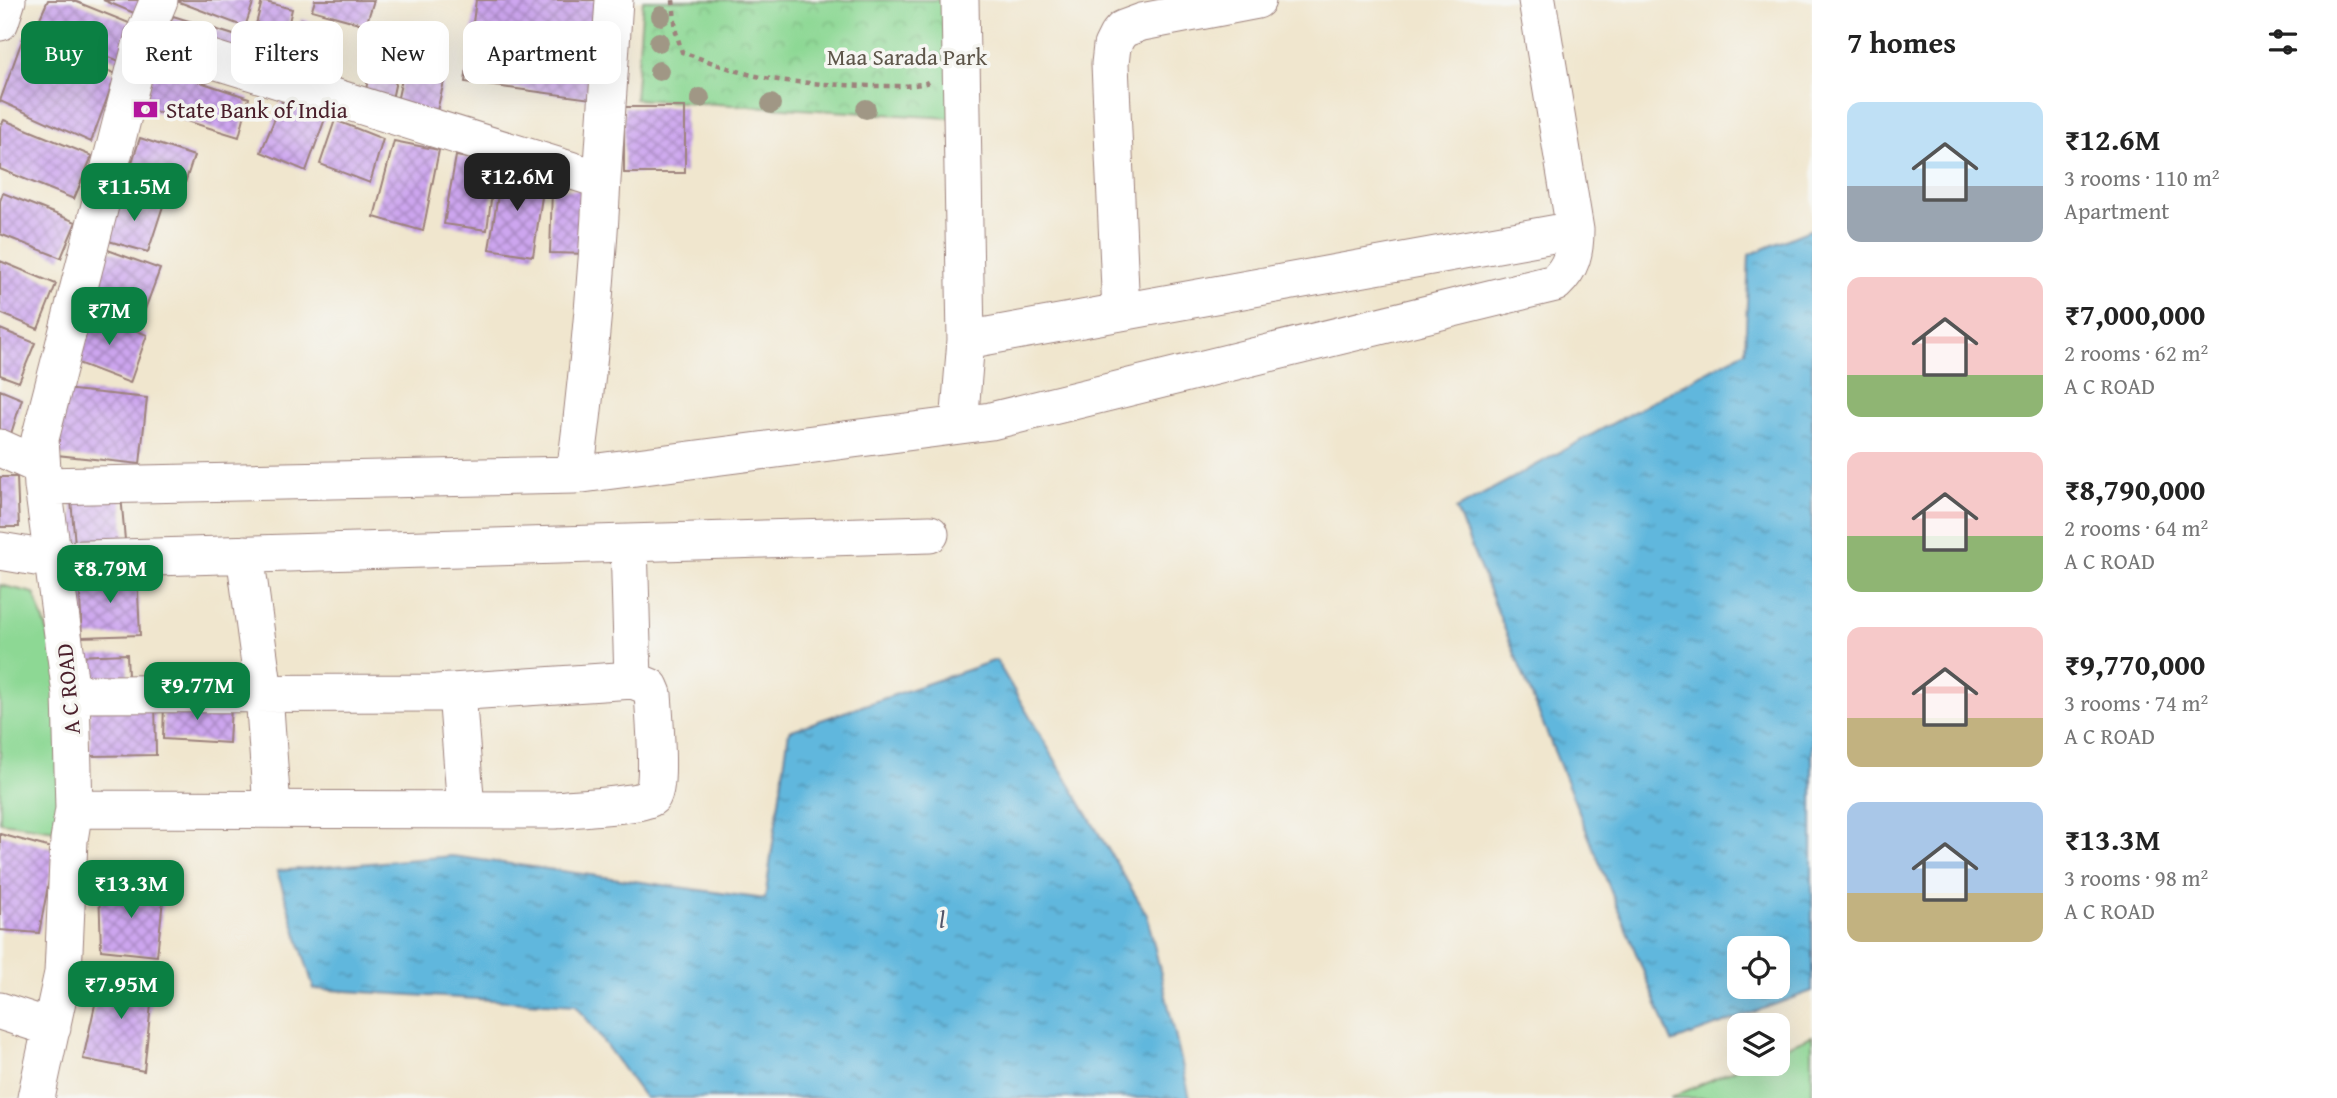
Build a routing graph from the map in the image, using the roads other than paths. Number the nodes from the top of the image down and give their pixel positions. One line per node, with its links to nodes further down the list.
1 (7, 0): 8 (street)
2 (159, 0): 7 (street, A C ROAD)
3 (614, 0): 11 (street)
4 (960, 0): 14 (street)
5 (1257, 0): 13 (street)
6 (1537, 0): 12 (street)
7 (150, 21)
8 (0, 22)
9 (217, 61): 11 (street)
10 (131, 84): 18 (street, A C ROAD)
11 (603, 180): 17 (street)
12 (1574, 229): 13 (street); 15 (street)
13 (1121, 312): 14 (street)
14 (966, 340): 15 (street)
15 (959, 425): 17 (street)
16 (0, 449): 18 (street)
17 (575, 475): 18 (street)
18 (41, 476): 23 (street, A C ROAD)
19 (930, 534): 20 (street)
20 (629, 543): 22 (street); 24 (street)
21 (0, 551): 23 (street)
22 (245, 554): 23 (street); 26 (street)
23 (54, 560): 27 (street, A C ROAD)
24 (633, 680): 25 (street); 30 (street)
25 (457, 692): 26 (street); 30 (street)
26 (264, 693): 27 (street); 29 (street)
27 (71, 694): 28 (street, A C ROAD)
28 (74, 809): 29 (street); 32 (street, A C ROAD)
29 (272, 809): 30 (street)
30 (466, 810)
31 (0, 1010): 32 (street)
32 (52, 1028): 33 (street, A C ROAD)
33 (36, 1098)

